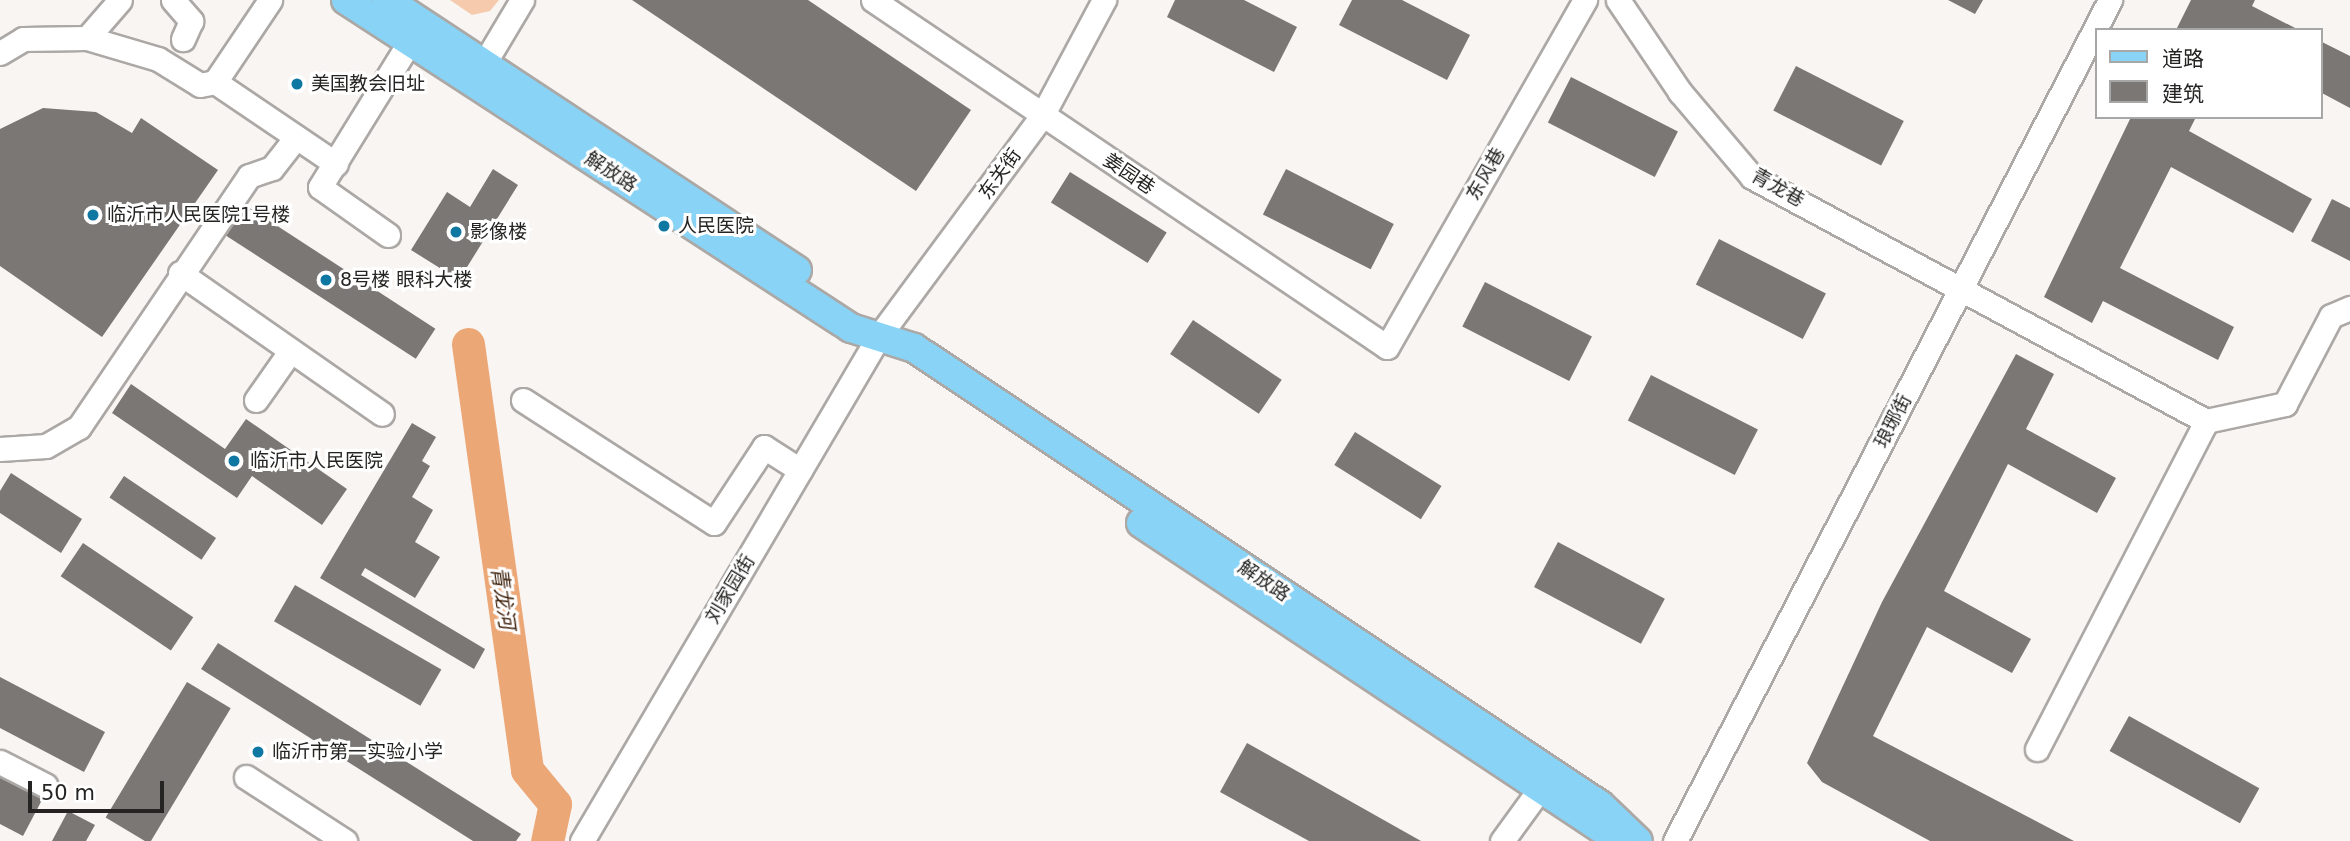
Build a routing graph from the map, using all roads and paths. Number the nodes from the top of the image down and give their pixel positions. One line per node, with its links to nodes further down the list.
1 (120, 0): 14 (street)
2 (173, 0): 15 (street)
3 (270, 0): 19 (street)
4 (346, 0): 16 (main road, 解放路)
5 (387, 0): 18 (main road, 解放路)
6 (522, 0): 18 (street)
7 (873, 0): 20 (street, 姜园巷)
8 (1104, 0): 20 (street, 东关街)
9 (1585, 0): 28 (street, 东风巷)
10 (1618, 0): 25 (street, 青龙巷)
11 (2110, 0): 12 (street, 琅琊街)
12 (2095, 28)
13 (2094, 31): 25 (street, 琅琊街)
14 (86, 38): 17 (street); 19 (street)
15 (183, 39)
16 (410, 41): 22 (street); 27 (main road, 解放路)
17 (0, 53)
18 (485, 62): 27 (main road, 解放路)
19 (215, 82): 21 (street)
20 (1042, 116): 27 (street, 东关街); 28 (street, 姜园巷)
21 (296, 137): 22 (street); 24 (street)
22 (336, 164): 23 (street)
23 (388, 235)
24 (180, 273): 29 (street); 34 (street)
25 (1961, 287): 33 (street, 青龙巷); 46 (street, 琅琊街)
26 (2350, 309): 33 (street)
27 (879, 336): 35 (street, 刘家园街); 40 (main road, 解放路); 45 (main road, 解放路)
28 (1387, 347)
29 (289, 353): 30 (street); 32 (street)
30 (256, 400)
31 (523, 400): 35 (street)
32 (382, 414)
33 (2206, 421): 36 (street)
34 (0, 449)
35 (800, 470): 42 (street, 刘家园街)
36 (2037, 749)
37 (0, 762): 39 (street)
38 (246, 777): 41 (street)
39 (45, 785)
40 (1539, 790): 43 (street); 44 (main road, 解放路)
41 (345, 841)
42 (582, 841)
43 (1502, 841)
44 (1620, 841)
45 (1638, 841)
46 (1675, 841)

